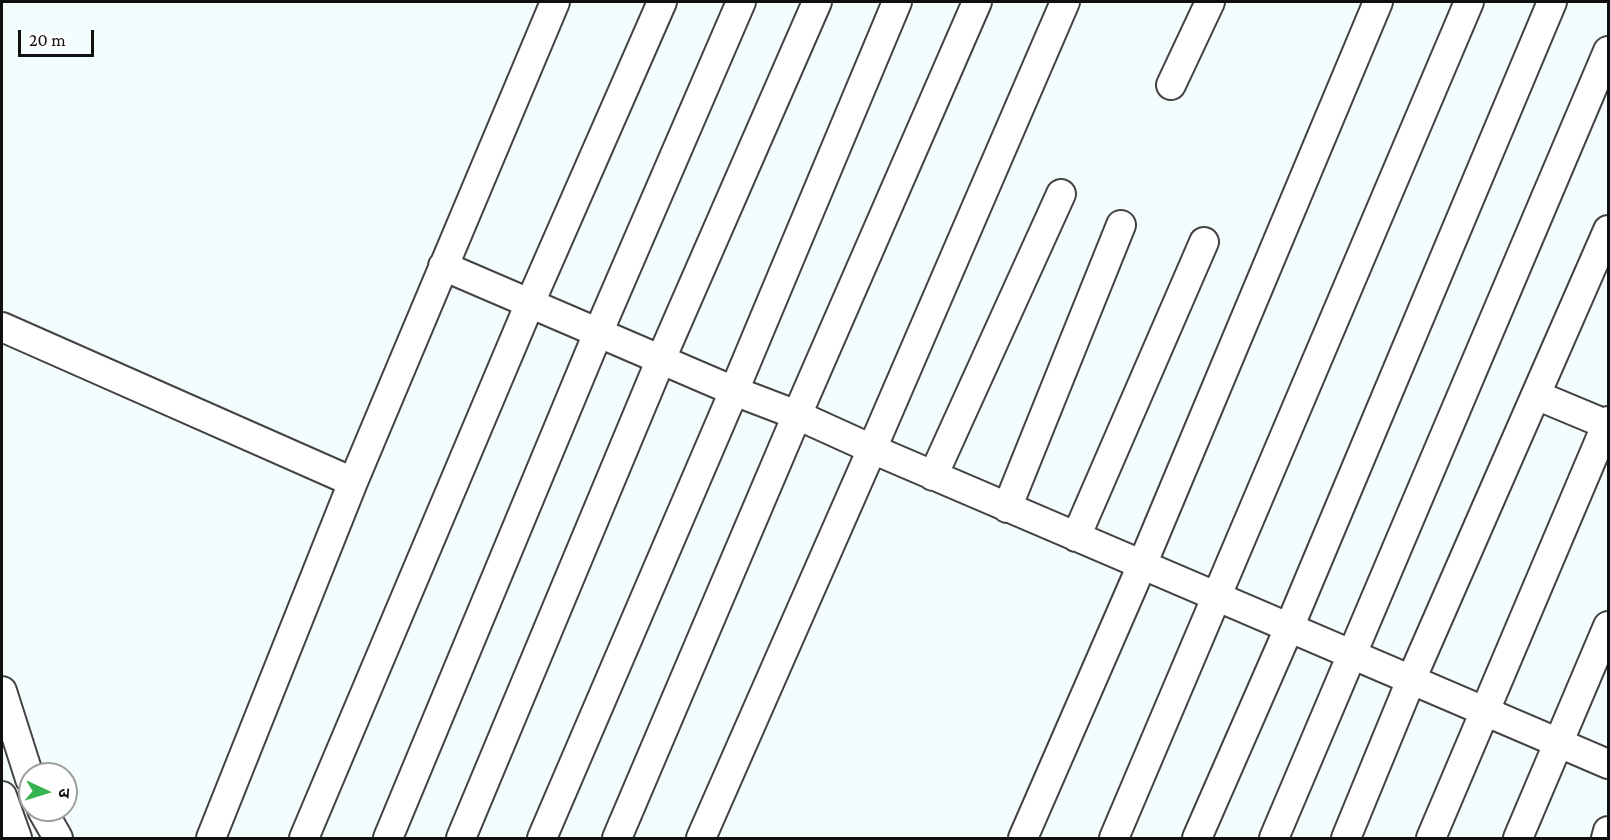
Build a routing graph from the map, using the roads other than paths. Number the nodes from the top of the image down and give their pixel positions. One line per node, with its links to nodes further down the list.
1 (555, 2): 18 (street)
2 (662, 2): 19 (street)
3 (741, 2): 21 (street)
4 (817, 2): 22 (street)
5 (897, 2): 23 (street)
6 (977, 2): 25 (street)
7 (1065, 2): 27 (street)
8 (1210, 2): 13 (street)
9 (1378, 2): 32 (street)
10 (1469, 2): 33 (street)
11 (1552, 2): 35 (street)
12 (1608, 51): 36 (street)
13 (1171, 85)
14 (1061, 194): 28 (street)
15 (1121, 225): 30 (street)
16 (1608, 230): 24 (street)
17 (1204, 242): 31 (street)
18 (443, 266): 19 (street); 29 (street)
19 (530, 303): 21 (street); 49 (street)
20 (2, 327): 29 (street)
21 (598, 333): 22 (street); 50 (street)
22 (661, 359): 23 (street); 51 (street)
23 (734, 391): 25 (street); 52 (street)
24 (1536, 395): 26 (street); 37 (street)
25 (797, 415): 27 (street); 53 (street)
26 (1608, 423): 39 (street)
27 (872, 449): 28 (street); 54 (street)
28 (933, 476): 30 (street)
29 (353, 482): 48 (street)
30 (1007, 507): 31 (street)
31 (1076, 537): 32 (street)
32 (1142, 565): 33 (street); 55 (street)
33 (1218, 597): 35 (street); 56 (street)
34 (1608, 626): 40 (street)
35 (1289, 628): 36 (street); 57 (street)
36 (1351, 654): 37 (street); 58 (street)
37 (1411, 680): 39 (street); 59 (street)
38 (2, 692): 41 (street)
39 (1484, 711): 40 (street); 60 (street)
40 (1558, 742): 42 (street); 61 (street)
41 (25, 762)
42 (1608, 764)
43 (2, 796): 46 (street)
44 (49, 822): 47 (street)
45 (1608, 831): 62 (street)
46 (17, 838)
47 (58, 838)
48 (211, 838)
49 (304, 838)
50 (388, 838)
51 (461, 838)
52 (542, 838)
53 (617, 838)
54 (701, 838)
55 (1023, 838)
56 (1114, 838)
57 (1197, 838)
58 (1274, 838)
59 (1346, 838)
60 (1431, 838)
61 (1518, 838)
62 (1606, 838)

